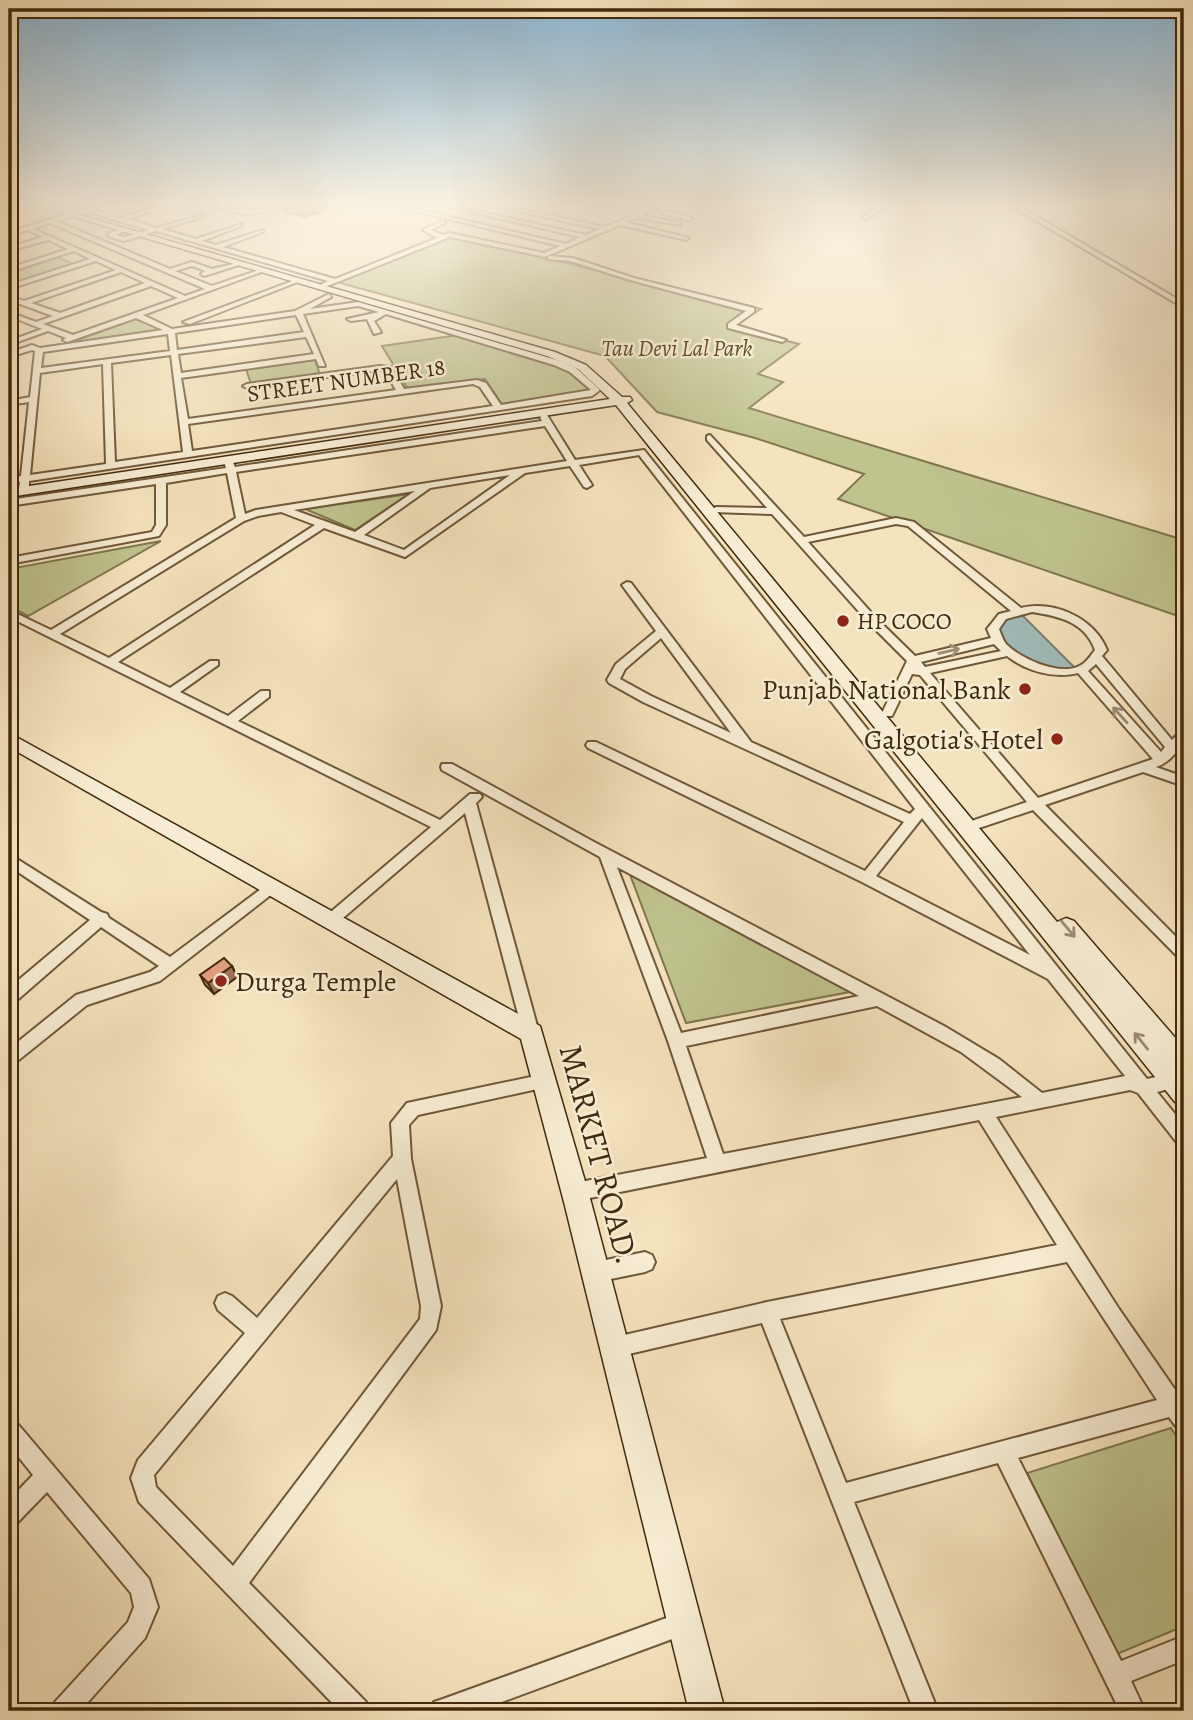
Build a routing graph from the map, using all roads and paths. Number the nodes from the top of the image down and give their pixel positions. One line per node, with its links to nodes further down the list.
1 (78, 285): 17 (street)
2 (146, 285): 24 (street)
3 (157, 285): 16 (street)
4 (203, 285): 13 (street)
5 (218, 285): 13 (street)
6 (287, 285): 28 (street)
7 (299, 285): 14 (street)
8 (308, 285): 12 (street)
9 (324, 285): 12 (street)
10 (654, 285): 33 (street)
11 (1149, 285): 19 (street)
12 (320, 287): 20 (street)
13 (210, 288): 16 (street)
14 (329, 296): 18 (street); 21 (street)
15 (9, 298): 17 (street)
16 (184, 298): 23 (street)
17 (24, 303): 24 (street)
18 (358, 304): 20 (street); 21 (street)
19 (1184, 306)
20 (385, 311): 25 (street); 29 (street); 47 (street); 49 (street)
21 (298, 312): 28 (street); 31 (street)
22 (9, 314): 26 (street)
23 (136, 315): 28 (street); 32 (street)
24 (61, 316): 26 (street)
25 (351, 319)
26 (36, 324): 27 (street)
27 (48, 329): 30 (street); 34 (street)
28 (169, 330): 35 (street); 36 (street)
29 (377, 332)
30 (63, 334): 32 (street); 35 (street)
31 (308, 334): 36 (street); 38 (street)
32 (73, 338): 35 (street)
33 (782, 340)
34 (9, 343)
35 (35, 349): 37 (street); 41 (street)
36 (172, 353): 39 (street); 43 (street)
37 (9, 355)
38 (318, 356): 40 (street); 42 (street)
39 (107, 362): 41 (street); 57 (street)
40 (242, 367): 43 (street); 44 (street)
41 (37, 371): 46 (street)
42 (327, 375): 44 (street); 45 (street)
43 (176, 376): 52 (street)
44 (247, 386): 50 (street)
45 (402, 393): 49 (street, STREET NUMBER 18); 50 (street, STREET NUMBER 18)
46 (34, 400): 48 (street); 62 (street)
47 (622, 401): 51 (street); 54 (street); 68 (street)
48 (9, 403)
49 (499, 409): 55 (street)
50 (254, 412): 52 (street, STREET NUMBER 18)
51 (545, 418): 56 (street); 58 (street)
52 (185, 422): 55 (street)
53 (710, 438): 69 (street)
54 (649, 451): 56 (street); 101 (street); 105 (street)
55 (188, 453): 57 (street)
56 (573, 463): 59 (street); 64 (street)
57 (111, 464): 62 (street)
58 (230, 465): 60 (street); 62 (street); 70 (street)
59 (524, 470): 63 (street); 72 (street)
60 (161, 480): 66 (street); 74 (street)
61 (9, 481): 62 (street)
62 (24, 485): 65 (street)
63 (429, 485): 67 (street); 72 (street)
64 (587, 485)
65 (9, 493)
66 (9, 503)
67 (281, 508): 70 (street); 71 (street)
68 (716, 510): 69 (street); 90 (street)
69 (774, 512): 73 (street)
70 (241, 519): 79 (street)
71 (323, 524): 72 (street); 83 (street)
72 (355, 537)
73 (800, 541): 76 (street); 85 (street)
74 (9, 561)
75 (627, 585): 78 (street)
76 (1017, 610): 80 (street); 82 (street)
77 (9, 613): 79 (street)
78 (662, 632): 95 (street); 95 (street)
79 (51, 634): 83 (street)
80 (995, 640): 81 (street); 85 (street, one-way to 80)
81 (1007, 653): 86 (street); 87 (street)
82 (1098, 659): 86 (street); 96 (street)
83 (110, 663): 88 (street)
84 (214, 663): 88 (street)
85 (911, 665): 87 (street); 90 (street)
86 (1080, 669): 97 (street, one-way to 86)
87 (923, 673): 104 (street)
88 (171, 693): 91 (street)
89 (265, 694): 91 (street)
90 (888, 713): 106 (street)
91 (229, 721): 107 (street)
92 (1184, 735): 96 (street)
93 (9, 739): 111 (street, MARKET ROAD.)
94 (592, 745): 110 (street)
95 (747, 745): 105 (street)
96 (1173, 749): 97 (street)
97 (1161, 760): 99 (street)
98 (447, 767): 102 (street)
99 (1145, 768): 100 (street); 104 (street)
100 (1184, 782)
101 (929, 783): 105 (street); 106 (street)
102 (488, 790): 103 (street); 108 (street)
103 (469, 802): 107 (street); 119 (street)
104 (1034, 802): 106 (street); 114 (street)
105 (917, 811): 110 (street); 116 (street)
106 (972, 825): 122 (street, one-way to 106); 123 (street, one-way to 123)
107 (441, 826): 113 (street)
108 (605, 853): 118 (street); 120 (street)
109 (9, 859): 112 (street)
110 (867, 878): 116 (street)
111 (274, 887): 113 (street, MARKET ROAD.); 115 (street)
112 (102, 918): 115 (street); 117 (street)
113 (331, 919): 119 (street, MARKET ROAD.)
114 (1184, 954)
115 (171, 966): 121 (street)
116 (1052, 974): 125 (street)
117 (9, 997)
118 (878, 999): 120 (street); 126 (street)
119 (531, 1033): 124 (street, MARKET ROAD.)
120 (676, 1041): 130 (street)
121 (9, 1058)
122 (1160, 1064): 123 (street); 125 (street)
123 (1181, 1075): 125 (street)
124 (545, 1081): 129 (street); 131 (street, MARKET ROAD.)
125 (1137, 1083): 126 (street); 128 (street)
126 (1040, 1102): 127 (street)
127 (984, 1113): 130 (street); 132 (street)
128 (1184, 1139)
129 (402, 1159): 137 (street); 145 (street)
130 (719, 1166): 131 (street)
131 (575, 1192): 134 (street, MARKET ROAD.)
132 (1070, 1252): 136 (street); 139 (street)
133 (645, 1262): 134 (street)
134 (596, 1272): 138 (street, MARKET ROAD.)
135 (225, 1303): 137 (street)
136 (767, 1312): 138 (street); 143 (street)
137 (258, 1332): 145 (street)
138 (616, 1347): 146 (street, MARKET ROAD.)
139 (1181, 1410): 141 (street)
140 (9, 1429): 142 (street)
141 (1003, 1450): 143 (street); 148 (street)
142 (48, 1476): 144 (street); 150 (street)
143 (841, 1495): 154 (street)
144 (9, 1515)
145 (234, 1584): 151 (street)
146 (683, 1623): 149 (street); 153 (street, MARKET ROAD.)
147 (1184, 1648): 148 (street)
148 (1115, 1675): 155 (street)
149 (486, 1703): 152 (street)
150 (64, 1711)
151 (357, 1711)
152 (443, 1711)
153 (707, 1711)
154 (926, 1711)
155 (1133, 1711)

